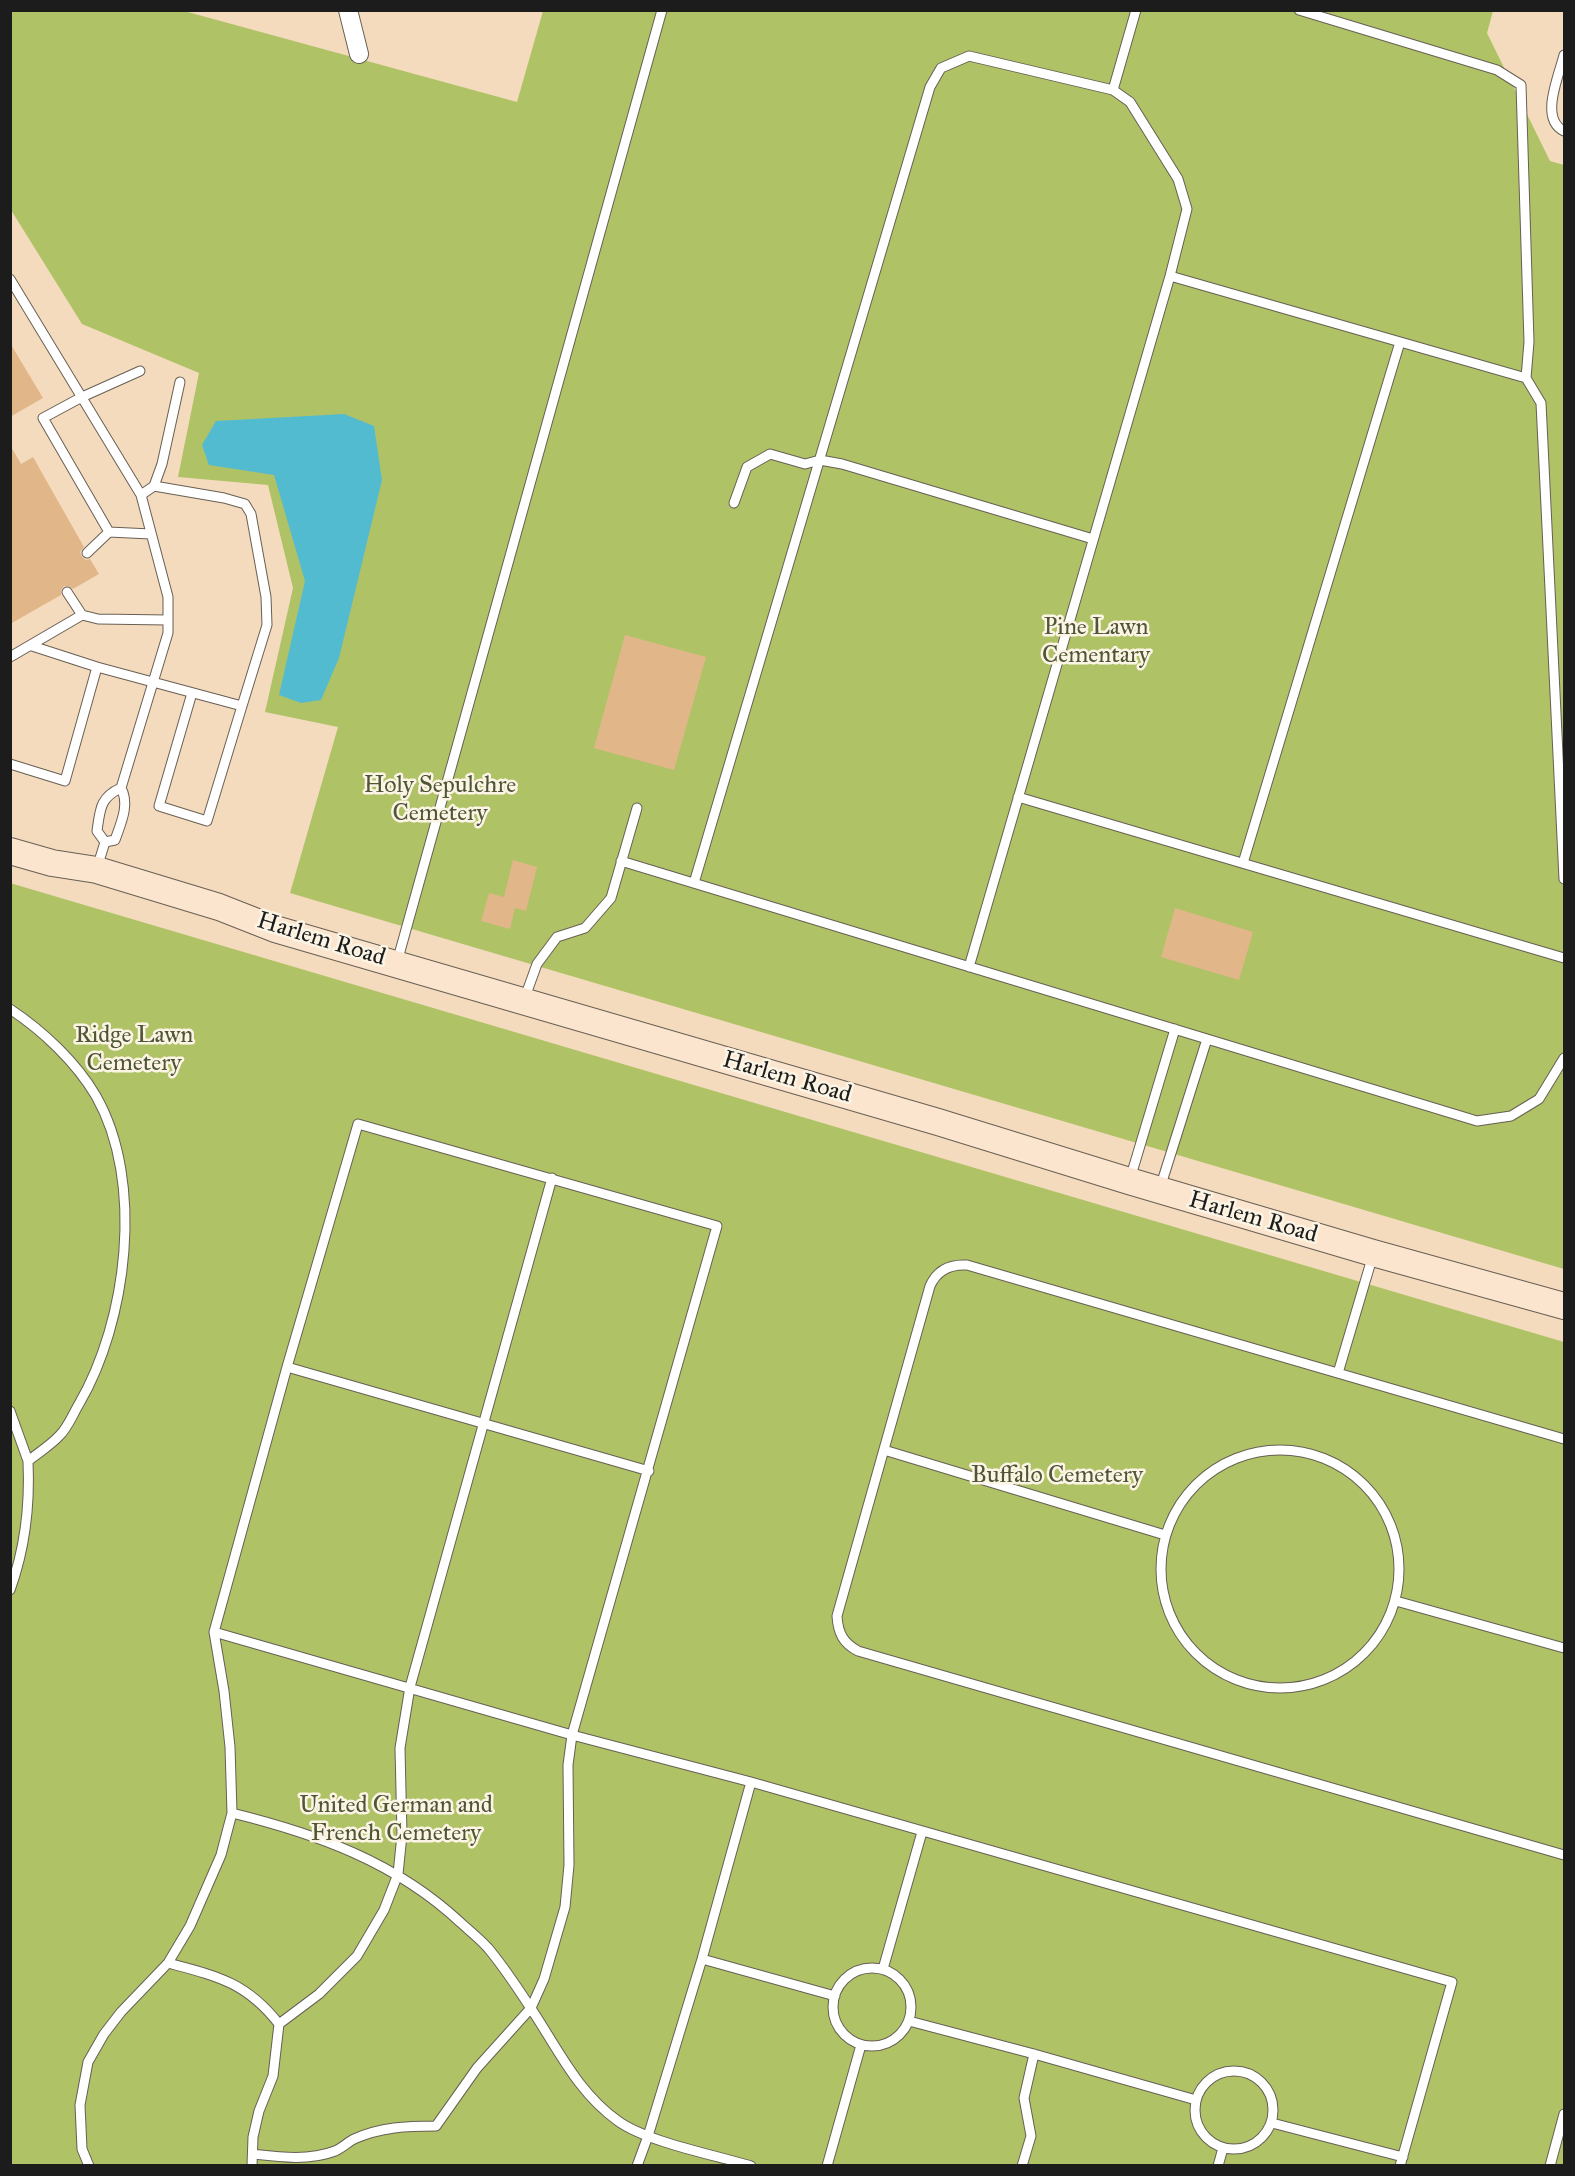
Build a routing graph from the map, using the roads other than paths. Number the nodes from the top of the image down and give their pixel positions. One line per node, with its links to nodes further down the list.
1 (348, 10): 5 (street)
2 (662, 10): 45 (lane)
3 (1136, 10): 7 (lane)
4 (1299, 10): 13 (lane)
5 (359, 54)
6 (1564, 55): 8 (lane)
7 (1113, 90): 9 (lane); 16 (lane)
8 (1564, 131)
9 (1170, 276): 11 (lane); 22 (lane)
10 (10, 279): 15 (lane)
11 (1400, 342): 13 (lane); 40 (lane)
12 (140, 371): 15 (lane)
13 (1526, 378): 42 (lane)
14 (180, 382): 17 (lane)
15 (82, 397): 18 (lane); 20 (lane)
16 (820, 460): 19 (lane); 22 (lane); 43 (lane)
17 (154, 486): 18 (lane); 32 (lane)
18 (141, 495): 21 (lane)
19 (734, 503)
20 (109, 532): 21 (lane); 23 (lane)
21 (151, 534): 26 (lane)
22 (1093, 539): 35 (lane)
23 (87, 553)
24 (67, 592): 25 (lane)
25 (82, 615): 26 (lane); 27 (lane)
26 (168, 620): 30 (lane)
27 (32, 646): 28 (lane); 29 (lane)
28 (10, 657)
29 (97, 667): 30 (lane); 33 (lane)
30 (153, 682): 31 (lane); 34 (lane)
31 (192, 693): 32 (lane); 32 (lane)
32 (242, 706)
33 (10, 764)
34 (121, 788): 37 (lane); 37 (lane)
35 (1018, 797): 40 (lane); 46 (lane)
36 (636, 808): 39 (lane)
37 (105, 842): 41 (lane)
38 (10, 850): 41 (main road, Harlem Road)
39 (621, 861): 43 (lane); 47 (lane)
40 (1243, 863): 44 (lane)
41 (97, 870): 45 (main road, Harlem Road)
42 (1564, 879)
43 (694, 883): 46 (lane)
44 (1564, 958)
45 (397, 963): 47 (main road, Harlem Road)
46 (969, 967): 49 (lane)
47 (524, 1001): 53 (main road, Harlem Road)
48 (10, 1009): 63 (lane)
49 (1175, 1029): 50 (lane); 53 (lane)
50 (1207, 1039): 51 (lane); 54 (lane)
51 (1564, 1058)
52 (552, 1178): 57 (lane); 60 (lane); 64 (lane)
53 (1129, 1181): 54 (main road, Harlem Road)
54 (1159, 1190): 55 (main road, Harlem Road)
55 (1373, 1253): 56 (main road, Harlem Road); 58 (lane)
56 (1564, 1305)
57 (287, 1367): 60 (lane); 68 (lane)
58 (1338, 1373): 61 (lane); 62 (lane)
59 (10, 1411): 63 (lane)
60 (485, 1423): 64 (lane); 70 (lane)
61 (1564, 1439)
62 (884, 1450): 65 (lane); 75 (lane)
63 (28, 1461): 66 (lane)
64 (649, 1471): 71 (lane)
65 (1165, 1535): 67 (lane); 67 (lane)
66 (10, 1590)
67 (1396, 1601): 69 (lane)
68 (214, 1632): 70 (lane); 73 (lane)
69 (1564, 1648)
70 (410, 1687): 71 (lane); 76 (lane)
71 (572, 1735): 72 (lane); 81 (lane)
72 (751, 1782): 74 (lane); 77 (lane)
73 (232, 1813): 76 (lane); 78 (lane)
74 (922, 1832): 79 (lane); 92 (lane)
75 (1564, 1855)
76 (398, 1874): 81 (lane); 83 (lane)
77 (702, 1959): 80 (lane); 89 (lane)
78 (168, 1963): 83 (lane); 93 (lane)
79 (883, 1969): 80 (lane); 82 (lane)
80 (834, 1996): 84 (lane)
81 (531, 2008): 89 (lane); 91 (lane)
82 (909, 2021): 84 (lane); 85 (lane)
83 (279, 2024): 91 (lane)
84 (861, 2045): 97 (lane)
85 (1034, 2054): 86 (lane); 98 (lane)
86 (1196, 2100): 88 (lane); 90 (lane)
87 (1564, 2114): 100 (lane)
88 (1272, 2122): 90 (lane); 92 (lane)
89 (648, 2136): 95 (lane); 96 (lane)
90 (1223, 2148): 99 (lane)
91 (253, 2154): 94 (lane)
92 (1401, 2161)
93 (89, 2166)
94 (252, 2166)
95 (637, 2166)
96 (751, 2166)
97 (827, 2166)
98 (1022, 2166)
99 (1218, 2166)
100 (1550, 2166)

